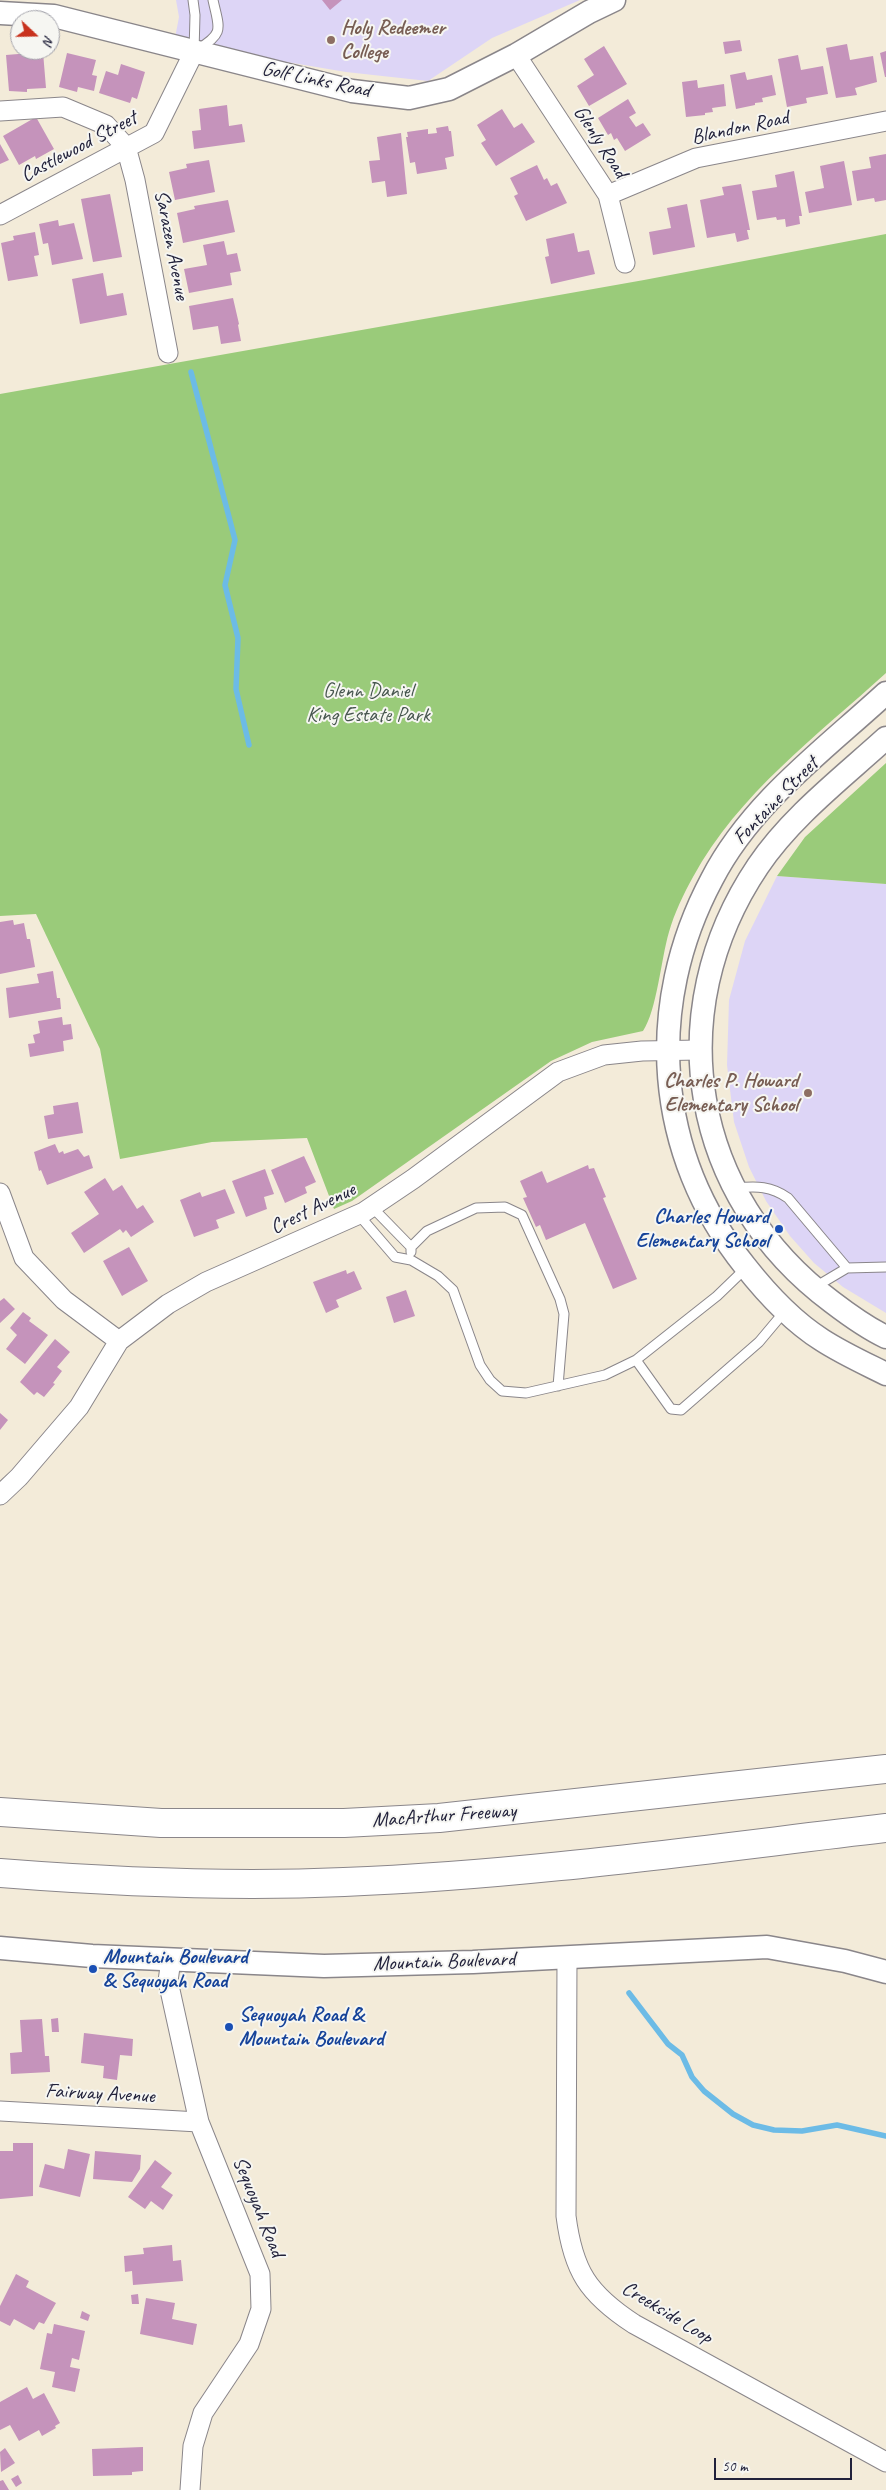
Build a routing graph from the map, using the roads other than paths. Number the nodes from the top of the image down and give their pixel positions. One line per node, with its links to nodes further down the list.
1 (193, 0): 5 (lane)
2 (213, 0): 5 (lane)
3 (614, 0): 6 (street, Golf Links Road)
4 (0, 13): 5 (street, Golf Links Road)
5 (194, 52): 6 (street, Golf Links Road); 9 (street, Castlewood Street)
6 (516, 55): 10 (street, Glenly Road)
7 (0, 111): 9 (street)
8 (886, 121): 10 (street, Blandon Road)
9 (126, 147): 11 (street, Castlewood Street); 13 (street, Sarazen Avenue)
10 (608, 195): 12 (street, Glenly Road)
11 (0, 215)
12 (625, 263)
13 (168, 353)
14 (886, 694): 17 (street, Fontaine Street)
15 (886, 738): 16 (street, Fontaine Street)
16 (700, 1050): 17 (street, Crest Avenue); 18 (street, Fontaine Street)
17 (667, 1051): 20 (street, Crest Avenue); 24 (street, Fontaine Street)
18 (734, 1188): 25 (lane); 26 (street, Fontaine Street)
19 (0, 1193): 29 (street)
20 (365, 1210): 21 (lane); 22 (lane); 29 (street, Crest Avenue)
21 (411, 1247): 22 (lane); 32 (lane)
22 (411, 1260): 32 (lane)
23 (886, 1267): 25 (lane)
24 (746, 1268): 27 (street, Fontaine Street); 30 (lane)
25 (847, 1268): 26 (lane)
26 (813, 1288): 28 (street, Fontaine Street)
27 (785, 1310): 30 (lane); 31 (street, Fontaine Street)
28 (886, 1337)
29 (119, 1341): 33 (street, Crest Avenue)
30 (636, 1360): 32 (lane)
31 (886, 1374)
32 (558, 1386)
33 (0, 1495)
34 (886, 1769): 35 (highway, MacArthur Freeway)
35 (0, 1812)
36 (886, 1828): 37 (highway)
37 (0, 1873)
38 (0, 1948): 40 (street, Mountain Boulevard)
39 (566, 1958): 40 (street, Mountain Boulevard); 41 (street, Mountain Boulevard); 44 (street, Creekside Loop)
40 (171, 1960): 43 (street, Sequoyah Road)
41 (886, 1972)
42 (0, 2111): 43 (street, Fairway Avenue)
43 (199, 2122): 45 (street, Sequoyah Road)
44 (886, 2462)
45 (190, 2490)

